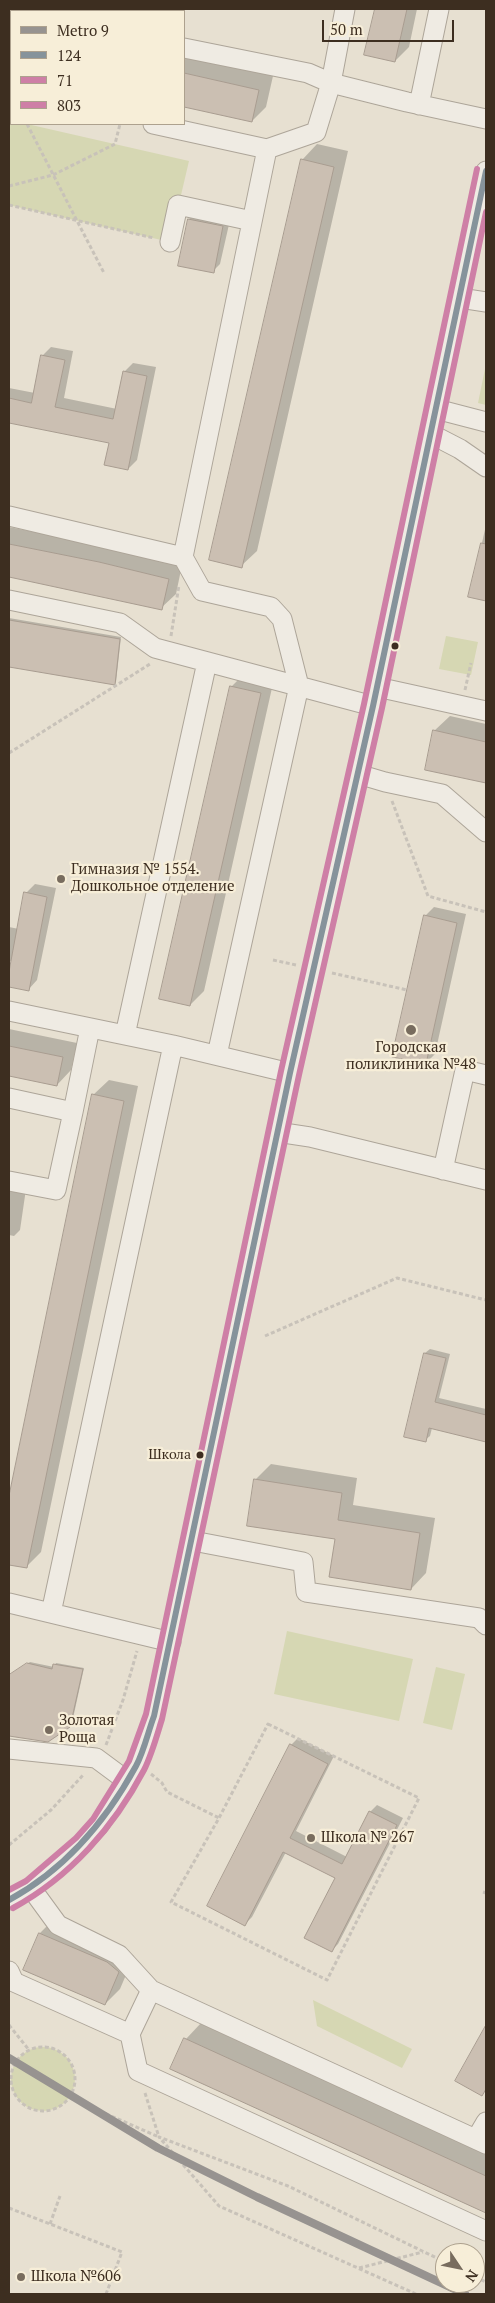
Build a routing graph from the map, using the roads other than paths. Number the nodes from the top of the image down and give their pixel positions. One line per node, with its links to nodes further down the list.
1 (346, 9): 4 (street)
2 (439, 9): 5 (street)
3 (185, 48): 4 (street)
4 (330, 83): 5 (street); 8 (street)
5 (419, 105): 6 (street)
6 (486, 119)
7 (157, 125): 8 (street)
8 (267, 150): 10 (street)
9 (486, 171): 12 (street)
10 (252, 222): 11 (street); 19 (street)
11 (170, 242)
12 (460, 298): 13 (street); 14 (street)
13 (486, 302)
14 (436, 409): 15 (street); 16 (street)
15 (486, 422)
16 (431, 434): 17 (street); 23 (street)
17 (486, 467)
18 (9, 516): 19 (street)
19 (183, 557): 22 (street)
20 (9, 600): 21 (street)
21 (207, 662): 22 (street); 30 (street)
22 (299, 686): 24 (street); 32 (street)
23 (377, 687): 24 (street); 25 (street)
24 (373, 706): 26 (street)
25 (486, 711)
26 (358, 774): 27 (street); 33 (street)
27 (486, 832)
28 (9, 1011): 29 (street)
29 (90, 1028): 30 (street); 36 (street)
30 (125, 1035): 31 (street)
31 (173, 1045): 32 (street); 43 (street)
32 (217, 1056): 33 (street)
33 (290, 1073): 37 (street)
34 (486, 1075): 38 (street)
35 (9, 1098): 36 (street)
36 (73, 1112): 39 (street)
37 (277, 1132): 38 (street); 41 (street)
38 (443, 1170): 40 (street)
39 (9, 1180)
40 (486, 1180)
41 (193, 1541): 44 (street); 45 (street)
42 (9, 1603): 43 (street)
43 (51, 1613): 45 (street)
44 (484, 1617)
45 (171, 1642): 47 (street)
46 (9, 1749): 47 (street)
47 (127, 1781): 48 (street)
48 (31, 1888): 49 (street); 51 (street)
49 (9, 1900)
50 (9, 1971): 52 (street)
51 (150, 1990): 52 (street); 54 (street)
52 (130, 2034): 55 (street)
53 (486, 2122): 54 (street)
54 (481, 2142)
55 (486, 2231)

